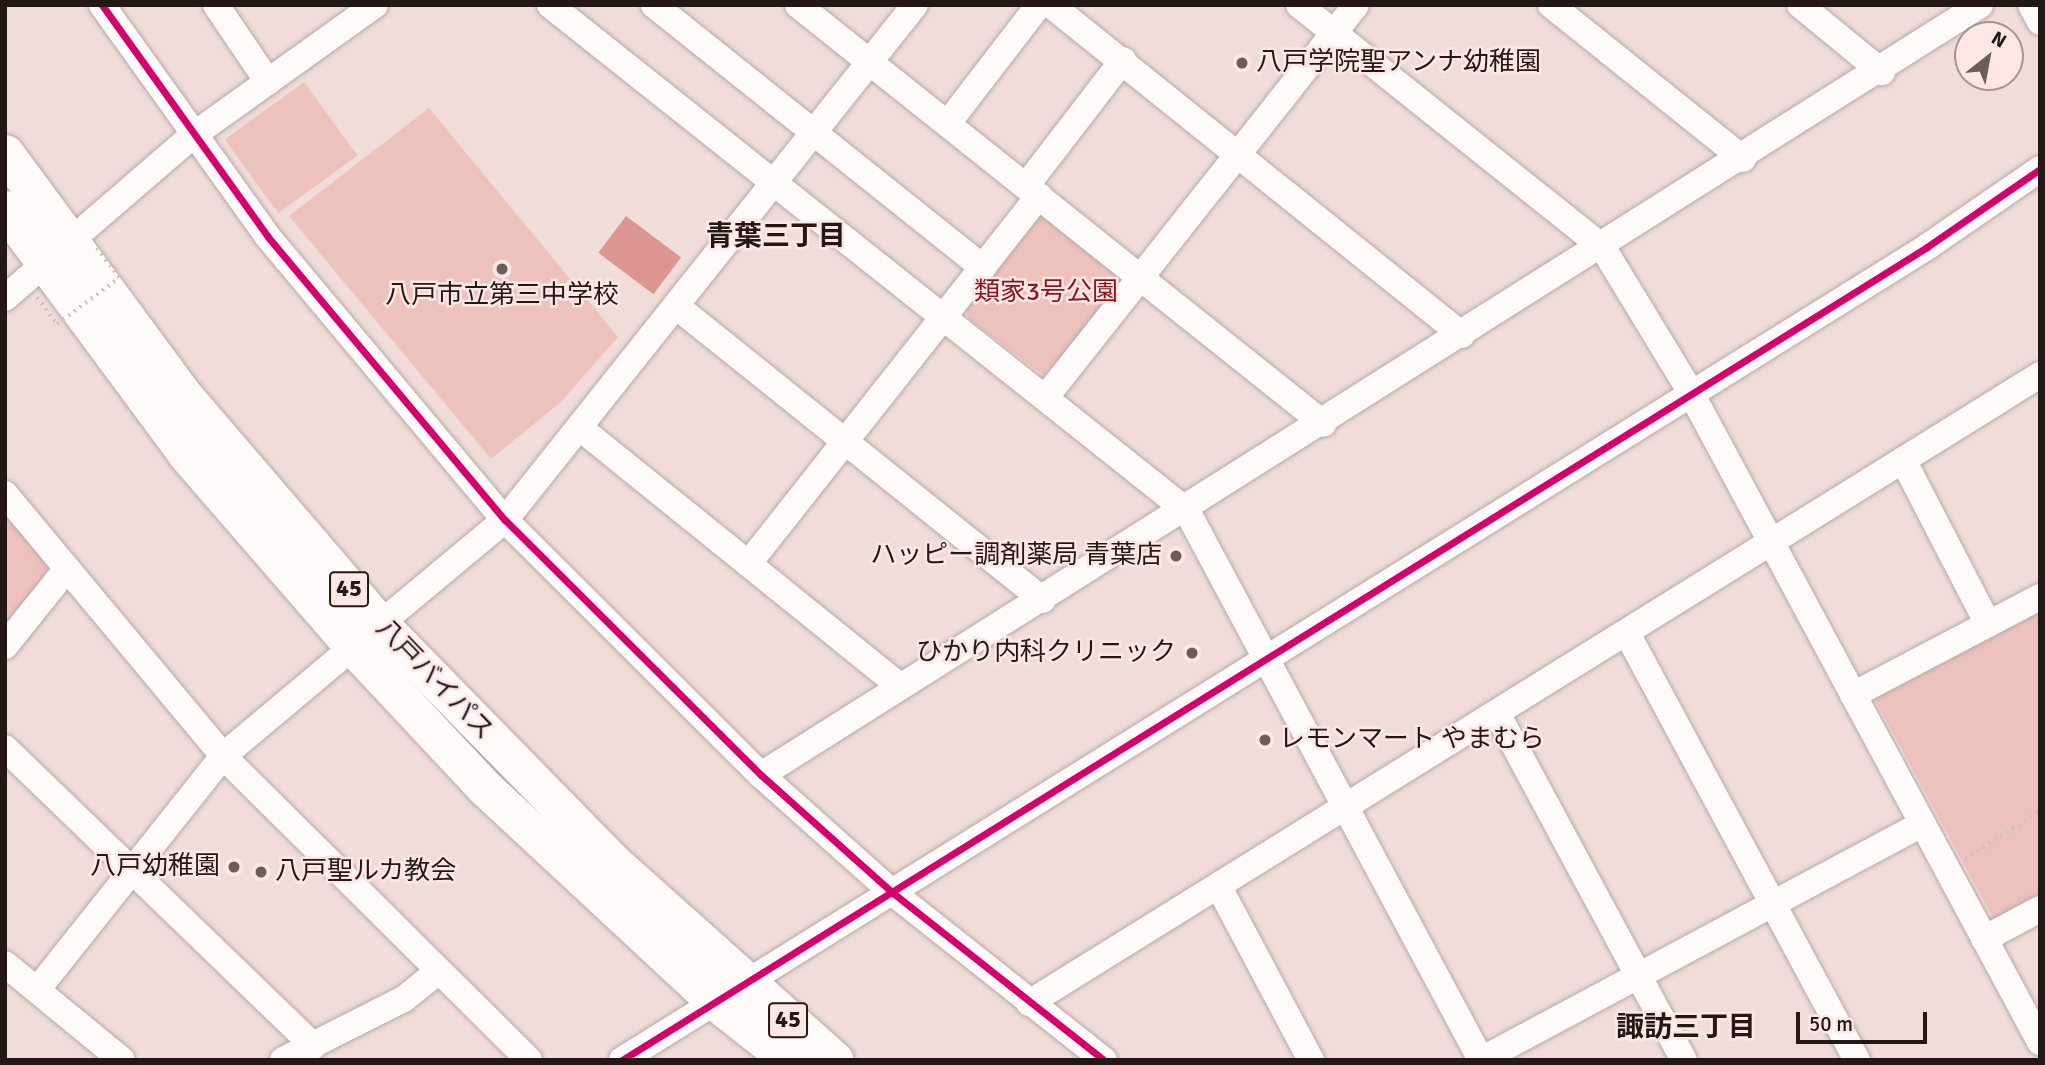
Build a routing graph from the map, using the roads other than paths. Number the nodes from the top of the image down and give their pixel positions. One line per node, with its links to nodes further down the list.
1 (102, 5): 24 (street)
2 (216, 5): 21 (street)
3 (375, 5): 21 (street)
4 (654, 5): 23 (street)
5 (798, 5): 19 (street)
6 (915, 5): 19 (street)
7 (1039, 5): 22 (street)
8 (1051, 5): 18 (street)
9 (1299, 5): 17 (street)
10 (1356, 5): 17 (street)
11 (1551, 5): 27 (street)
12 (1800, 5): 20 (street)
13 (1980, 5): 20 (street)
14 (2031, 5): 16 (street)
15 (564, 9): 29 (street)
16 (2040, 22)
17 (1334, 33): 26 (street); 32 (street)
18 (1123, 61): 26 (street); 30 (street)
19 (869, 62): 22 (street); 23 (street)
20 (1882, 72): 27 (street)
21 (268, 82): 24 (street)
22 (948, 123): 30 (street)
23 (813, 132): 29 (street); 34 (street)
24 (192, 136): 33 (street); 49 (street)
25 (5, 153): 33 (highway, 八戸バイパス / 45)
26 (1236, 155): 35 (street); 39 (street)
27 (1743, 159): 32 (street)
28 (2040, 169): 41 (street)
29 (774, 182): 37 (street); 38 (street)
30 (1033, 191): 34 (street); 35 (street)
31 (5, 209): 33 (highway, 八戸バイパス / 45)
32 (1603, 248): 39 (street); 41 (street)
33 (60, 262): 36 (street); 57 (highway, 八戸バイパス / 45)
34 (983, 268): 38 (street)
35 (1141, 278): 42 (street); 43 (street)
36 (5, 298)
37 (676, 306): 44 (street); 45 (street)
38 (945, 318): 42 (street); 45 (street)
39 (1462, 335): 43 (street)
40 (2040, 376): 46 (street)
41 (1691, 393): 50 (street); 59 (street)
42 (1045, 398): 48 (street)
43 (1324, 424): 48 (street)
44 (580, 428): 49 (street); 51 (street)
45 (846, 441): 51 (street); 54 (street)
46 (1903, 460): 50 (street); 55 (street)
47 (5, 494): 52 (street)
48 (1187, 511): 54 (street); 59 (street)
49 (506, 520): 57 (street); 65 (street)
50 (1771, 543): 56 (street); 61 (street)
51 (749, 563): 60 (street)
52 (65, 571): 58 (street); 64 (street)
53 (2040, 597): 55 (street)
54 (1043, 600): 60 (street)
55 (1988, 624): 61 (street)
56 (1628, 635): 62 (street); 71 (street)
57 (367, 636): 64 (street); 78 (highway, 八戸バイパス / 45)
58 (5, 646)
59 (1267, 659): 66 (street); 70 (street)
60 (900, 686): 65 (street)
61 (1853, 695): 67 (street)
62 (1498, 715): 66 (street); 76 (street)
63 (5, 748): 68 (street)
64 (223, 756): 68 (street); 75 (street)
65 (761, 775): 70 (street)
66 (1346, 810): 69 (street); 90 (street)
67 (1922, 824): 71 (street); 73 (street)
68 (135, 868): 77 (street); 81 (street)
69 (1220, 889): 79 (street); 89 (street)
70 (893, 893): 78 (street); 79 (street)
71 (1774, 904): 76 (street); 92 (street)
72 (2040, 909): 73 (street)
73 (1984, 939): 80 (street)
74 (5, 964): 77 (street)
75 (436, 974): 81 (street); 84 (street)
76 (1639, 976): 90 (street); 91 (street)
77 (37, 990): 82 (street)
78 (727, 990): 85 (street); 86 (highway, 八戸バイパス / 45); 87 (highway, 八戸バイパス / 45)
79 (1029, 1003): 88 (street)
80 (2040, 1042)
81 (314, 1046): 83 (street)
82 (122, 1060)
83 (283, 1060)
84 (529, 1060)
85 (622, 1060)
86 (789, 1060)
87 (835, 1060)
88 (1104, 1060)
89 (1311, 1060)
90 (1481, 1060)
91 (1684, 1060)
92 (1857, 1060)

